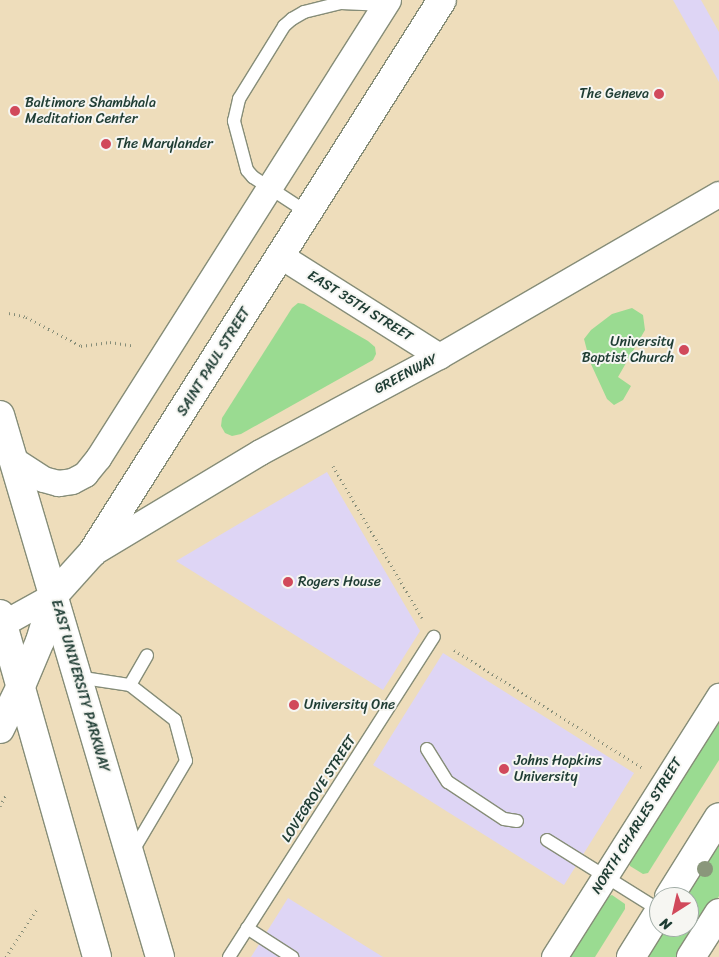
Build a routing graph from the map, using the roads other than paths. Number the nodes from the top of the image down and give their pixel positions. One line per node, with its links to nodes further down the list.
1 (442, 0): 5 (main road, SAINT PAUL STREET)
2 (386, 2): 3 (street); 3 (lane)
3 (268, 188): 5 (lane); 9 (street)
4 (719, 194): 7 (street, GREENWAY)
5 (308, 213): 6 (main road, SAINT PAUL STREET)
6 (281, 256): 7 (street, EAST 35TH STREET); 10 (main road, SAINT PAUL STREET)
7 (439, 356): 10 (street, GREENWAY)
8 (0, 415): 9 (main road, EAST UNIVERSITY PARKWAY)
9 (14, 460): 11 (main road, EAST UNIVERSITY PARKWAY)
10 (92, 553): 11 (main road, SAINT PAUL STREET)
11 (54, 595): 12 (street); 15 (main road, EAST UNIVERSITY PARKWAY); 17 (main road, SAINT PAUL STREET)
12 (1, 623): 17 (main road)
13 (434, 637): 30 (lane, LOVEGROVE STREET)
14 (147, 655): 16 (lane)
15 (77, 677): 16 (lane); 24 (main road, EAST UNIVERSITY PARKWAY)
16 (130, 685): 24 (lane)
17 (21, 686): 19 (main road, SAINT PAUL STREET); 31 (main road)
18 (719, 696): 25 (street, NORTH CHARLES STREET)
19 (0, 729)
20 (427, 749): 22 (lane)
21 (719, 817): 26 (main road)
22 (517, 821)
23 (547, 840): 25 (lane)
24 (130, 856): 32 (main road, EAST UNIVERSITY PARKWAY)
25 (605, 877): 27 (lane); 35 (street, NORTH CHARLES STREET)
26 (675, 887)
27 (649, 905)
28 (719, 913): 37 (main road)
29 (649, 927): 36 (main road)
30 (247, 928): 33 (lane, LOVEGROVE STREET); 34 (lane)
31 (97, 957)
32 (160, 957)
33 (229, 957)
34 (292, 957)
35 (554, 957)
36 (631, 957)
37 (691, 957)

